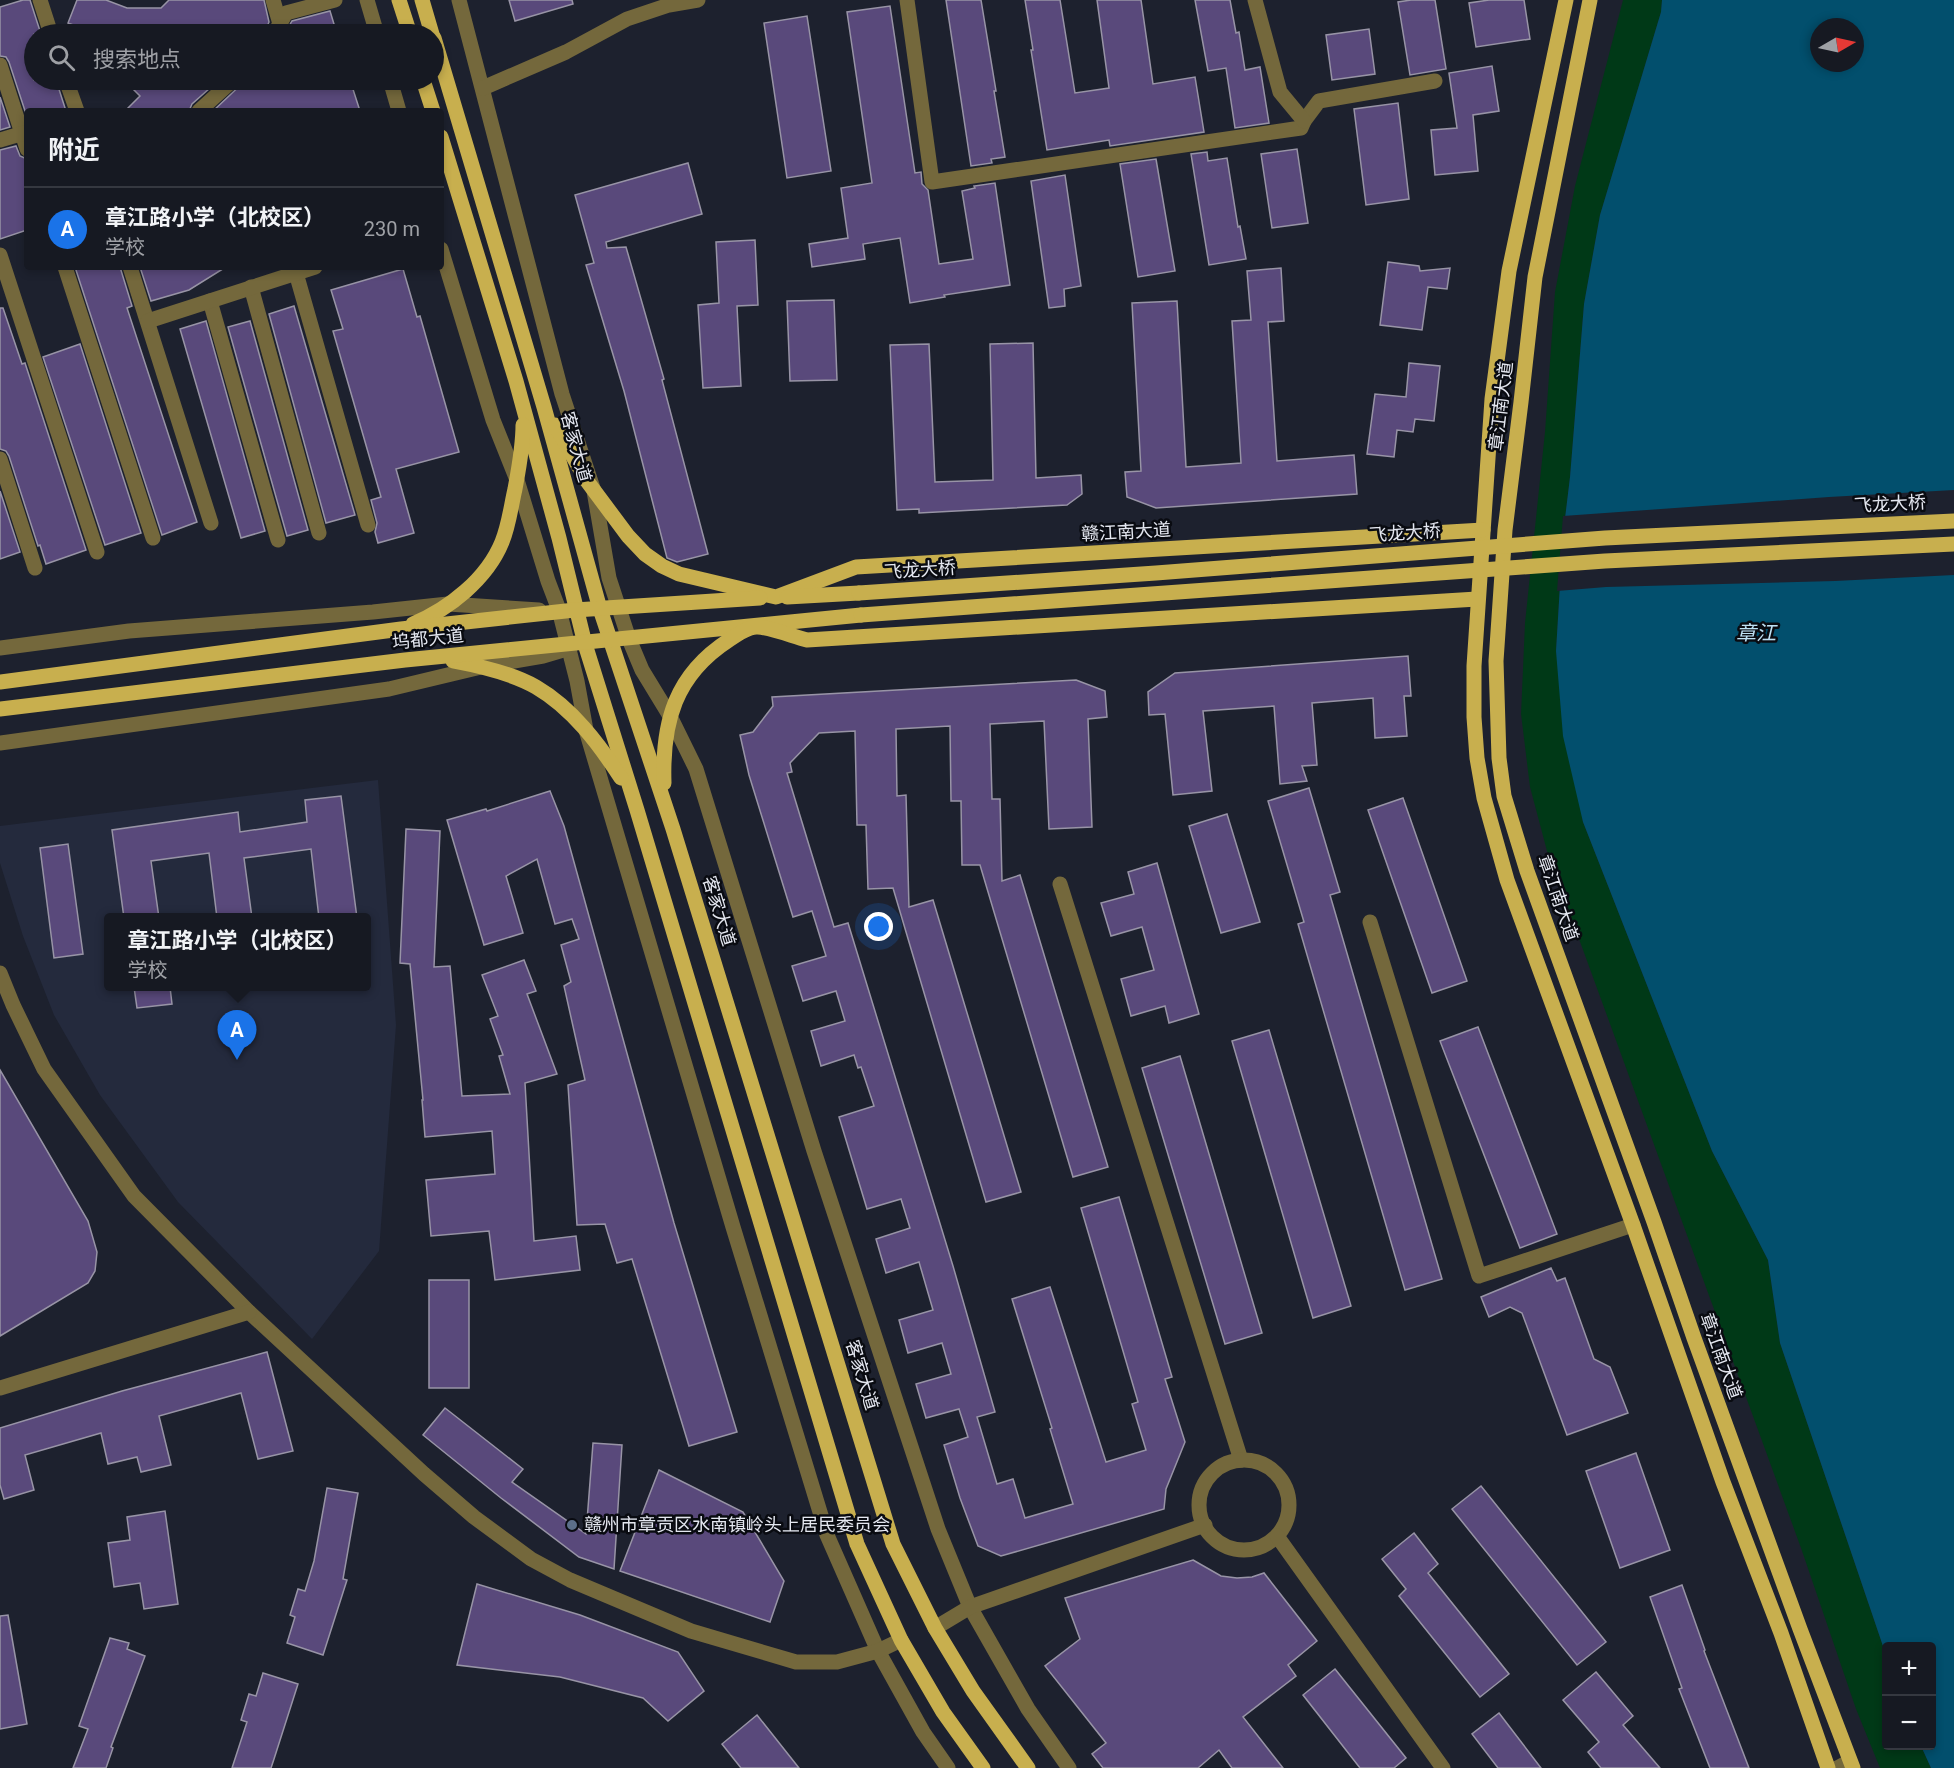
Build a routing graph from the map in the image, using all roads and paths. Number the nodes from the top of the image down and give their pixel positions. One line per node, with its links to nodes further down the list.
1 (40, 0): 13 (street)
2 (273, 0): 14 (street)
3 (335, 0): 15 (street)
4 (367, 0): 16 (street)
5 (399, 0): 17 (main road)
6 (422, 0): 18 (main road, 客家大道)
7 (459, 0): 22 (street)
8 (698, 0): 22 (street)
9 (907, 0): 31 (street)
10 (1255, 0): 31 (street)
11 (1566, 0): 53 (main road, 章江南大道)
12 (1590, 0): 96 (main road, 章江南大道)
13 (48, 24)
14 (276, 24)
15 (280, 24)
16 (373, 24)
17 (407, 24)
18 (429, 24)
19 (0, 65): 32 (street)
20 (444, 73): 46 (main road, 客家大道)
21 (1435, 81): 31 (street)
22 (483, 88): 49 (street)
23 (70, 90): 27 (street)
24 (222, 90): 28 (street)
25 (393, 90): 29 (street)
26 (426, 90): 30 (main road)
27 (76, 108)
28 (202, 108)
29 (398, 108)
30 (432, 108)
31 (1304, 121)
32 (24, 130)
33 (24, 133): 34 (street)
34 (0, 140)
35 (444, 147): 45 (main road)
36 (0, 255): 58 (street)
37 (444, 259): 48 (street)
38 (66, 270): 55 (street)
39 (131, 270): 44 (street)
40 (306, 270): 41 (street)
41 (296, 273): 42 (street); 52 (street)
42 (251, 287): 43 (street); 54 (street)
43 (210, 301): 44 (street); 56 (street)
44 (148, 321): 51 (street)
45 (516, 381): 48 (main road); 66 (main road)
46 (544, 407): 49 (main road); 65 (main road, 客家大道)
47 (0, 459): 59 (street)
48 (517, 480): 63 (main road); 67 (street)
49 (594, 491): 61 (main road); 64 (street)
50 (1954, 521): 60 (main road, 飞龙大桥, bridge)
51 (212, 523)
52 (368, 525)
53 (1483, 530): 61 (main road, 赣江南大道); 62 (main road, 章江南大道)
54 (319, 533)
55 (153, 538)
56 (278, 540)
57 (1954, 544): 68 (main road, 坞都大道, bridge)
58 (97, 552)
59 (35, 568)
60 (859, 593): 61 (main road, 坞都大道)
61 (776, 597): 64 (main road, 坞都大道)
62 (1478, 599): 68 (main road); 86 (main road, 章江南大道)
63 (448, 604): 67 (street); 69 (main road); 73 (street)
64 (619, 607): 65 (main road, 坞都大道); 70 (street)
65 (600, 609): 66 (main road, 坞都大道); 71 (main road, 客家大道)
66 (575, 610): 67 (main road, 坞都大道); 72 (main road)
67 (560, 611): 69 (main road, 坞都大道); 72 (street)
68 (756, 627): 70 (main road, 坞都大道); 78 (main road)
69 (400, 629): 76 (main road, 坞都大道)
70 (629, 639): 71 (main road, 坞都大道); 78 (street)
71 (611, 641): 72 (main road, 坞都大道); 82 (main road, 客家大道)
72 (574, 646): 74 (main road, 坞都大道); 75 (street); 79 (street); 81 (main road)
73 (0, 648)
74 (405, 660): 75 (main road); 77 (main road, 坞都大道)
75 (481, 667): 79 (main road); 80 (street)
76 (0, 682)
77 (0, 709)
78 (670, 716): 82 (main road); 92 (street)
79 (586, 730): 81 (main road); 95 (street)
80 (2, 744)
81 (636, 810): 94 (main road)
82 (674, 829): 93 (main road, 客家大道)
83 (1060, 884): 89 (street)
84 (1370, 922): 86 (street)
85 (0, 973): 87 (street)
86 (1634, 1225): 102 (main road, 章江南大道)
87 (249, 1312): 88 (street); 95 (street)
88 (0, 1388)
89 (1241, 1460): 90 (street); 91 (street)
90 (1204, 1525): 91 (street); 92 (street)
91 (1277, 1536): 101 (street)
92 (970, 1607): 93 (street); 100 (street)
93 (934, 1628): 99 (main road, 客家大道)
94 (901, 1640): 95 (street); 98 (main road)
95 (878, 1652): 97 (street)
96 (1847, 1766)
97 (948, 1768)
98 (982, 1768)
99 (1028, 1768)
100 (1069, 1768)
101 (1443, 1768)
102 (1828, 1768)

